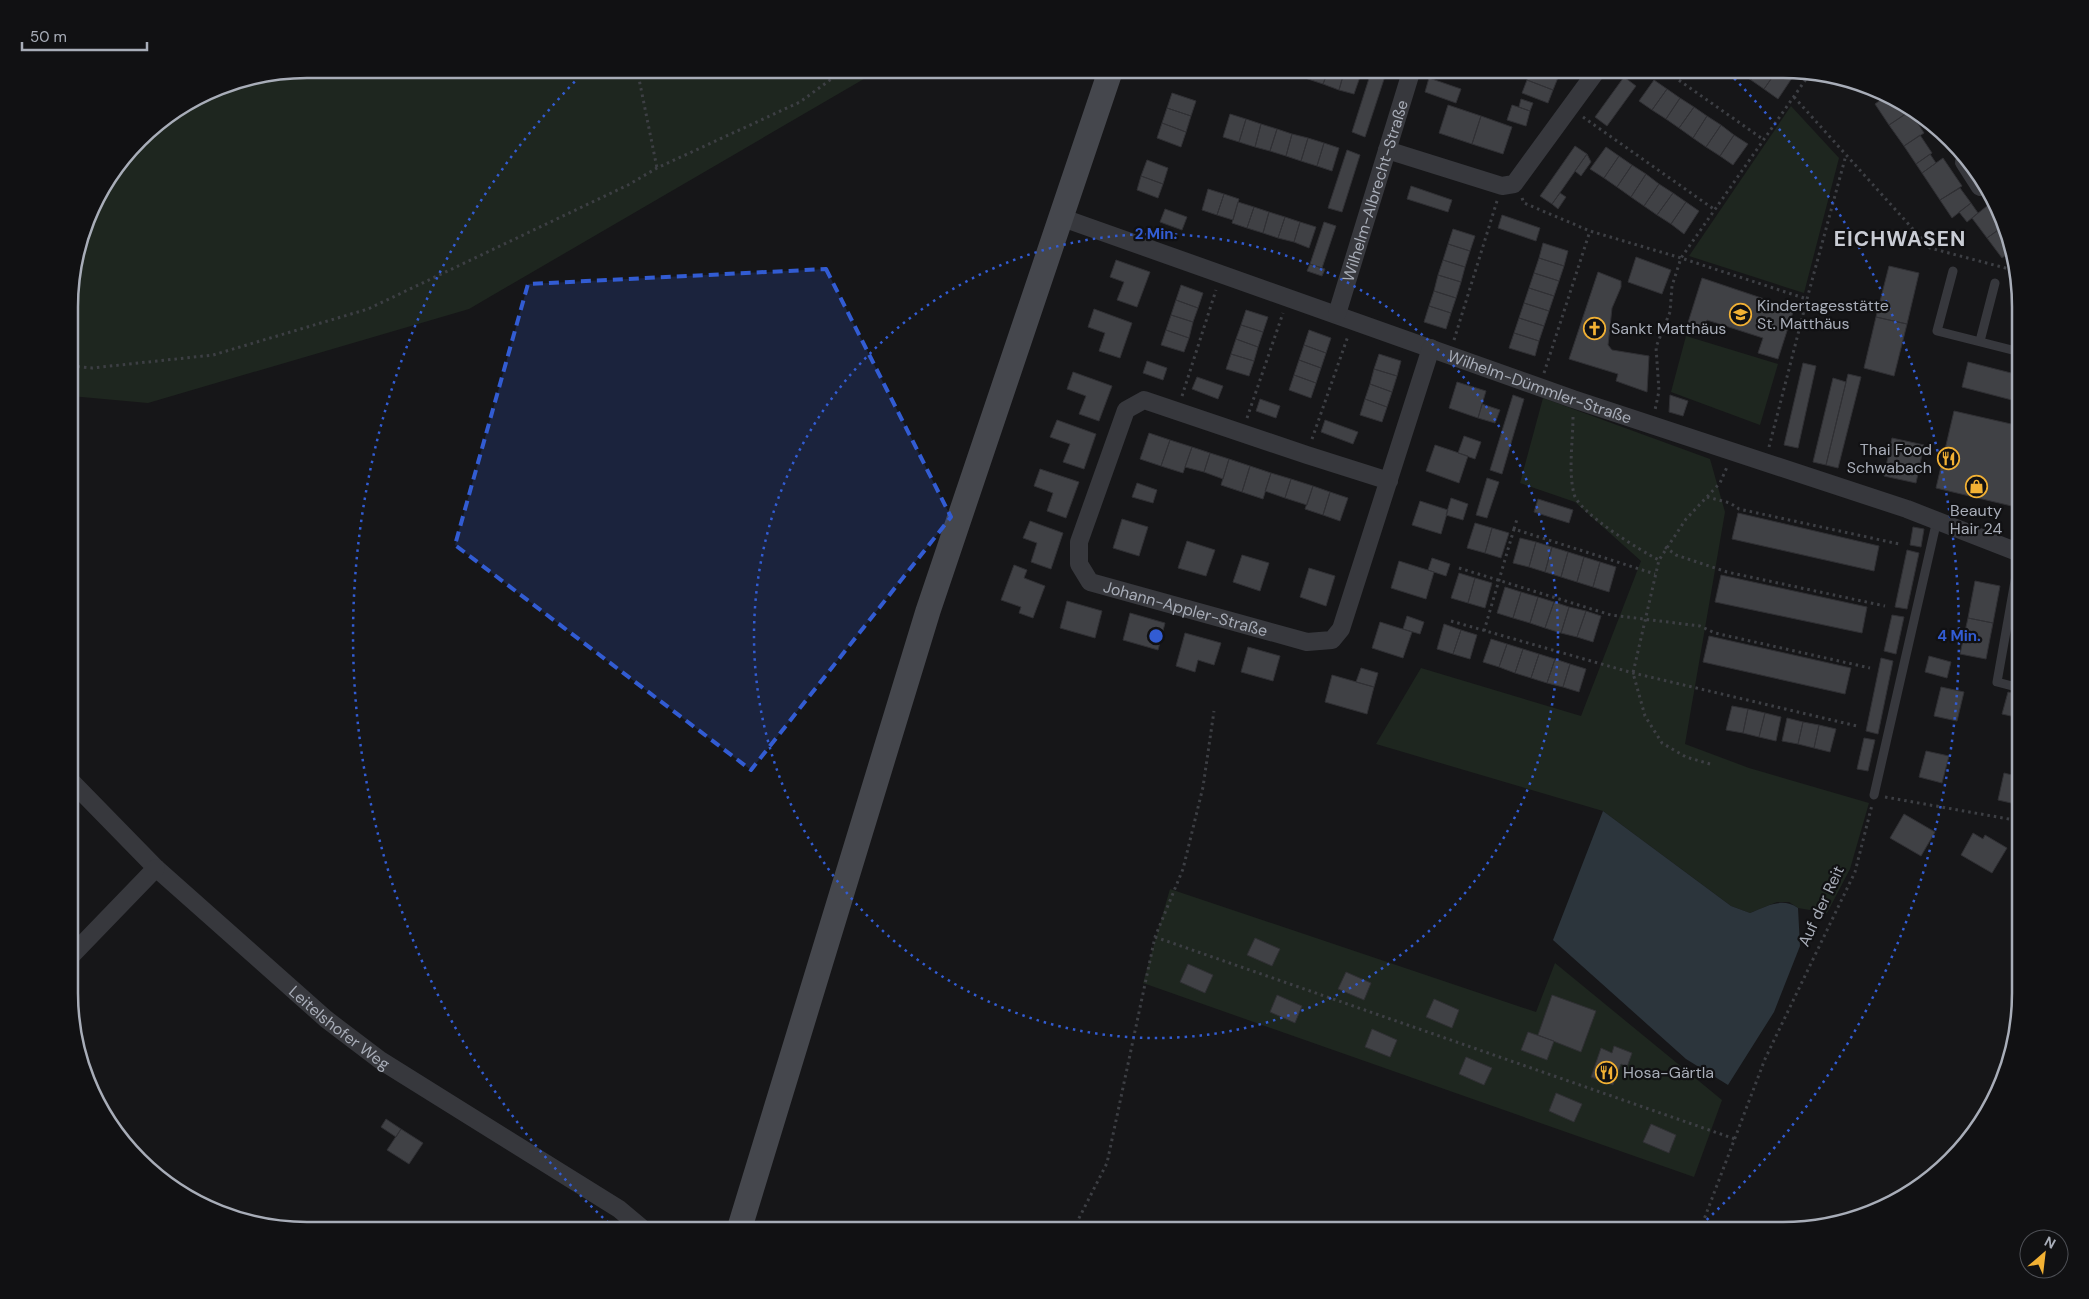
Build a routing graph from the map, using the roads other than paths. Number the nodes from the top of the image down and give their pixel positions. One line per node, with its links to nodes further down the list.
1 (1108, 78): 5 (main road)
2 (1409, 78): 4 (street, Wilhelm-Albrecht-Straße)
3 (1592, 78): 4 (street)
4 (1387, 150): 8 (street, Wilhelm-Albrecht-Straße)
5 (1060, 217): 8 (street, Wilhelm-Dümmler-Straße); 22 (main road)
6 (1953, 271): 9 (lane)
7 (1995, 283): 9 (lane)
8 (1346, 317): 10 (street, Wilhelm-Dümmler-Straße)
9 (1980, 341): 11 (lane)
10 (1431, 348): 12 (street, Johann-Appler-Straße); 13 (street, Wilhelm-Dümmler-Straße)
11 (2012, 350)
12 (1389, 481): 12 (street, Johann-Appler-Straße)
13 (1937, 520): 14 (street, Wilhelm-Dümmler-Straße); 18 (lane)
14 (2012, 550)
15 (2012, 598): 16 (lane)
16 (2012, 686)
17 (78, 788): 19 (street, Leitelshofer Weg)
18 (1874, 795)
19 (156, 868): 20 (street); 21 (street, Leitelshofer Weg)
20 (78, 949)
21 (634, 1222)
22 (741, 1222)

